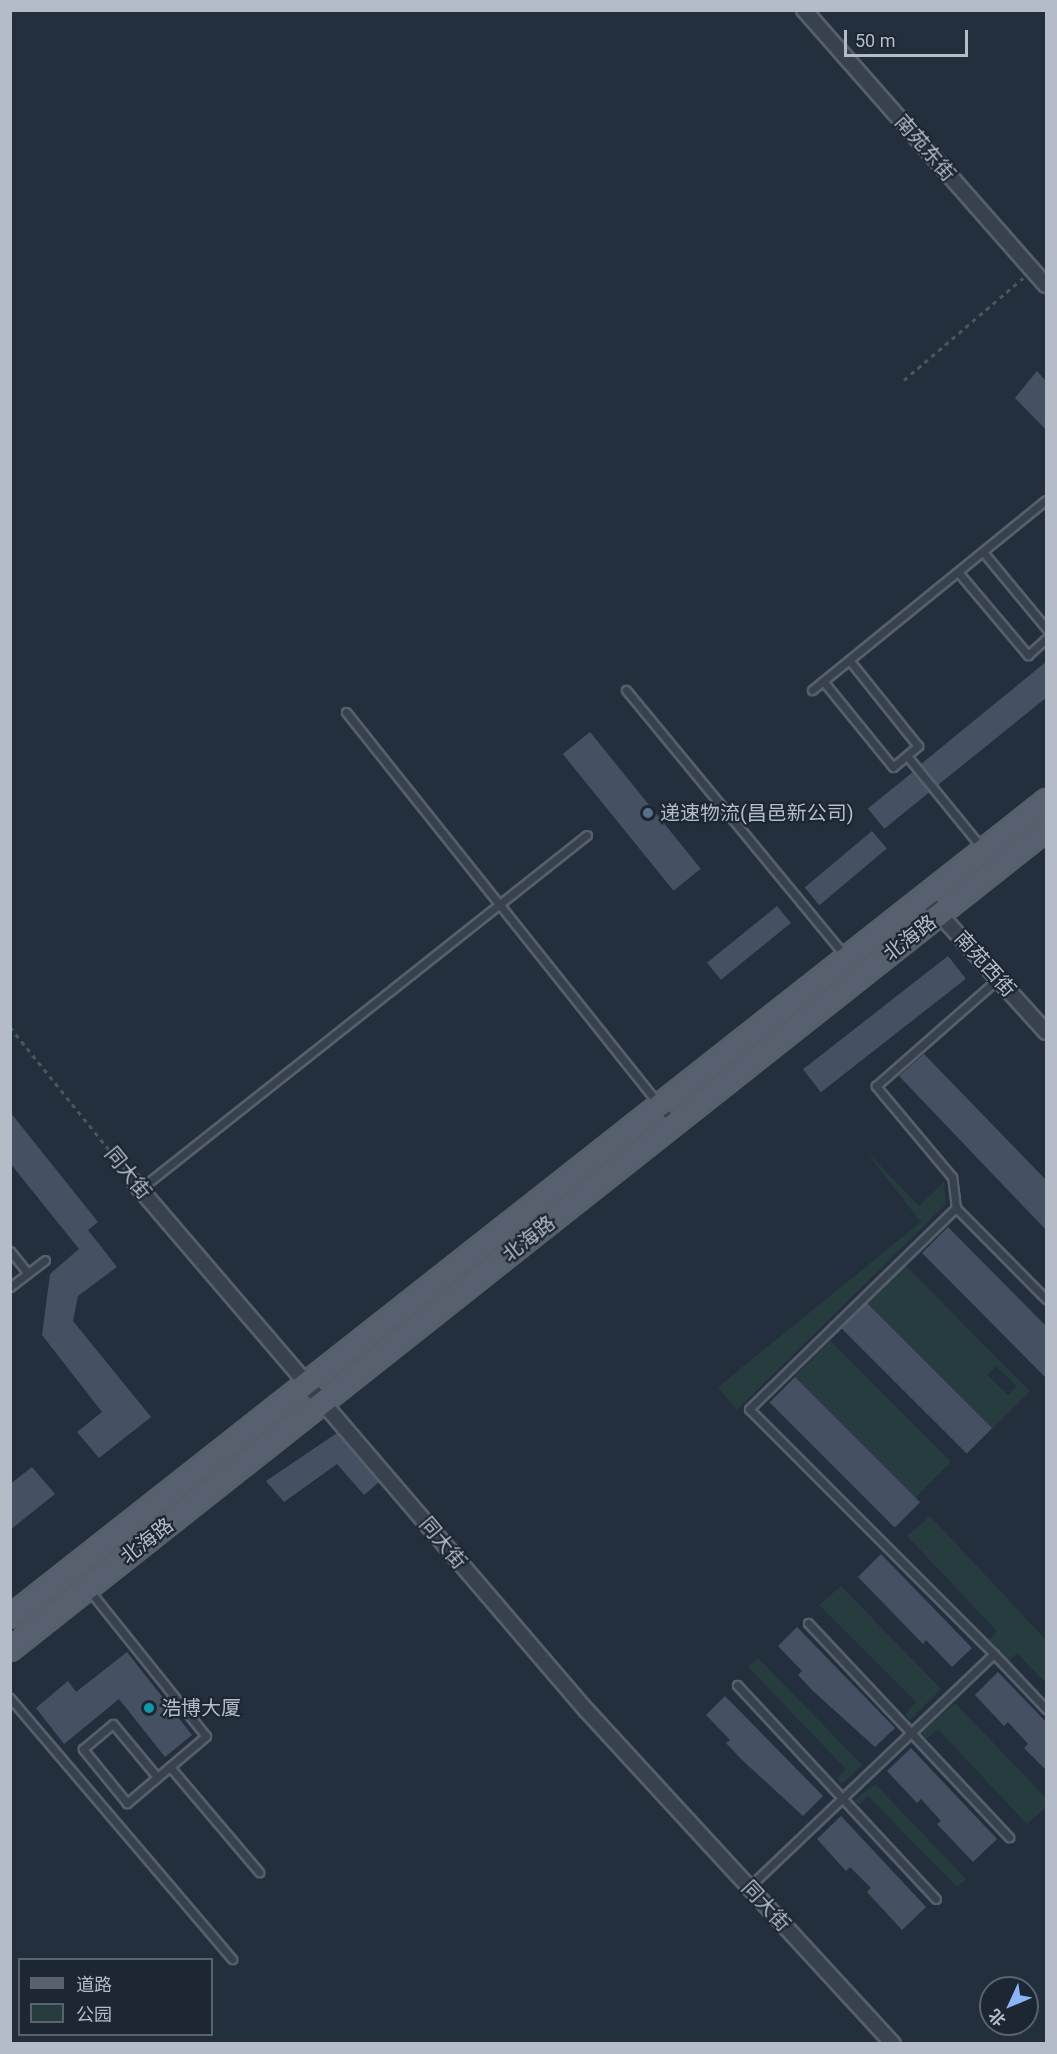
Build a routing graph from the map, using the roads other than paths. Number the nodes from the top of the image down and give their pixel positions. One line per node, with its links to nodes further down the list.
1 (804, 10): 2 (street, 南苑东街)
2 (1047, 285)
3 (1047, 500): 4 (lane)
4 (983, 552): 5 (lane); 6 (lane)
5 (958, 572): 8 (lane); 10 (lane)
6 (1047, 628)
7 (1047, 639): 8 (lane)
8 (1041, 645): 9 (lane)
9 (1047, 653)
10 (849, 660): 11 (lane); 15 (lane)
11 (824, 681): 13 (lane); 15 (lane)
12 (626, 690): 23 (lane)
13 (812, 690)
14 (346, 711): 21 (lane)
15 (907, 756): 19 (lane)
16 (1047, 800): 19 (main road, 北海路)
17 (1047, 829): 22 (main road, 北海路)
18 (587, 835): 21 (lane)
19 (984, 850): 20 (main road, 北海路)
20 (924, 897): 22 (street, 南苑西街); 23 (main road, 北海路)
21 (500, 904): 26 (lane); 28 (lane)
22 (939, 914): 24 (street, 南苑西街); 27 (main road, 北海路)
23 (846, 958): 26 (main road, 北海路)
24 (998, 979): 25 (street, 南苑西街); 29 (lane)
25 (1047, 1032)
26 (659, 1105): 27 (lane); 35 (main road, 北海路)
27 (674, 1124): 36 (main road, 北海路)
28 (137, 1185): 35 (street, 同大街)
29 (956, 1208): 34 (lane); 41 (lane)
30 (10, 1251): 32 (lane)
31 (45, 1260): 32 (lane)
32 (28, 1273): 33 (lane)
33 (10, 1287)
34 (1047, 1299)
35 (306, 1384): 36 (street, 同大街); 38 (main road, 北海路)
36 (323, 1402): 37 (main road, 北海路); 51 (street, 同大街)
37 (87, 1588): 40 (main road, 北海路); 46 (lane)
38 (10, 1616)
39 (808, 1623): 45 (lane)
40 (10, 1649)
41 (994, 1654): 44 (lane); 45 (lane)
42 (737, 1685): 48 (lane)
43 (10, 1698): 53 (lane)
44 (1047, 1709)
45 (911, 1733): 48 (lane); 49 (lane)
46 (170, 1767): 47 (lane); 50 (lane)
47 (157, 1777): 47 (lane)
48 (842, 1798): 51 (lane); 52 (lane)
49 (1009, 1837)
50 (259, 1872)
51 (749, 1887): 54 (street, 同大街)
52 (936, 1899)
53 (232, 1959)
54 (893, 2043)

